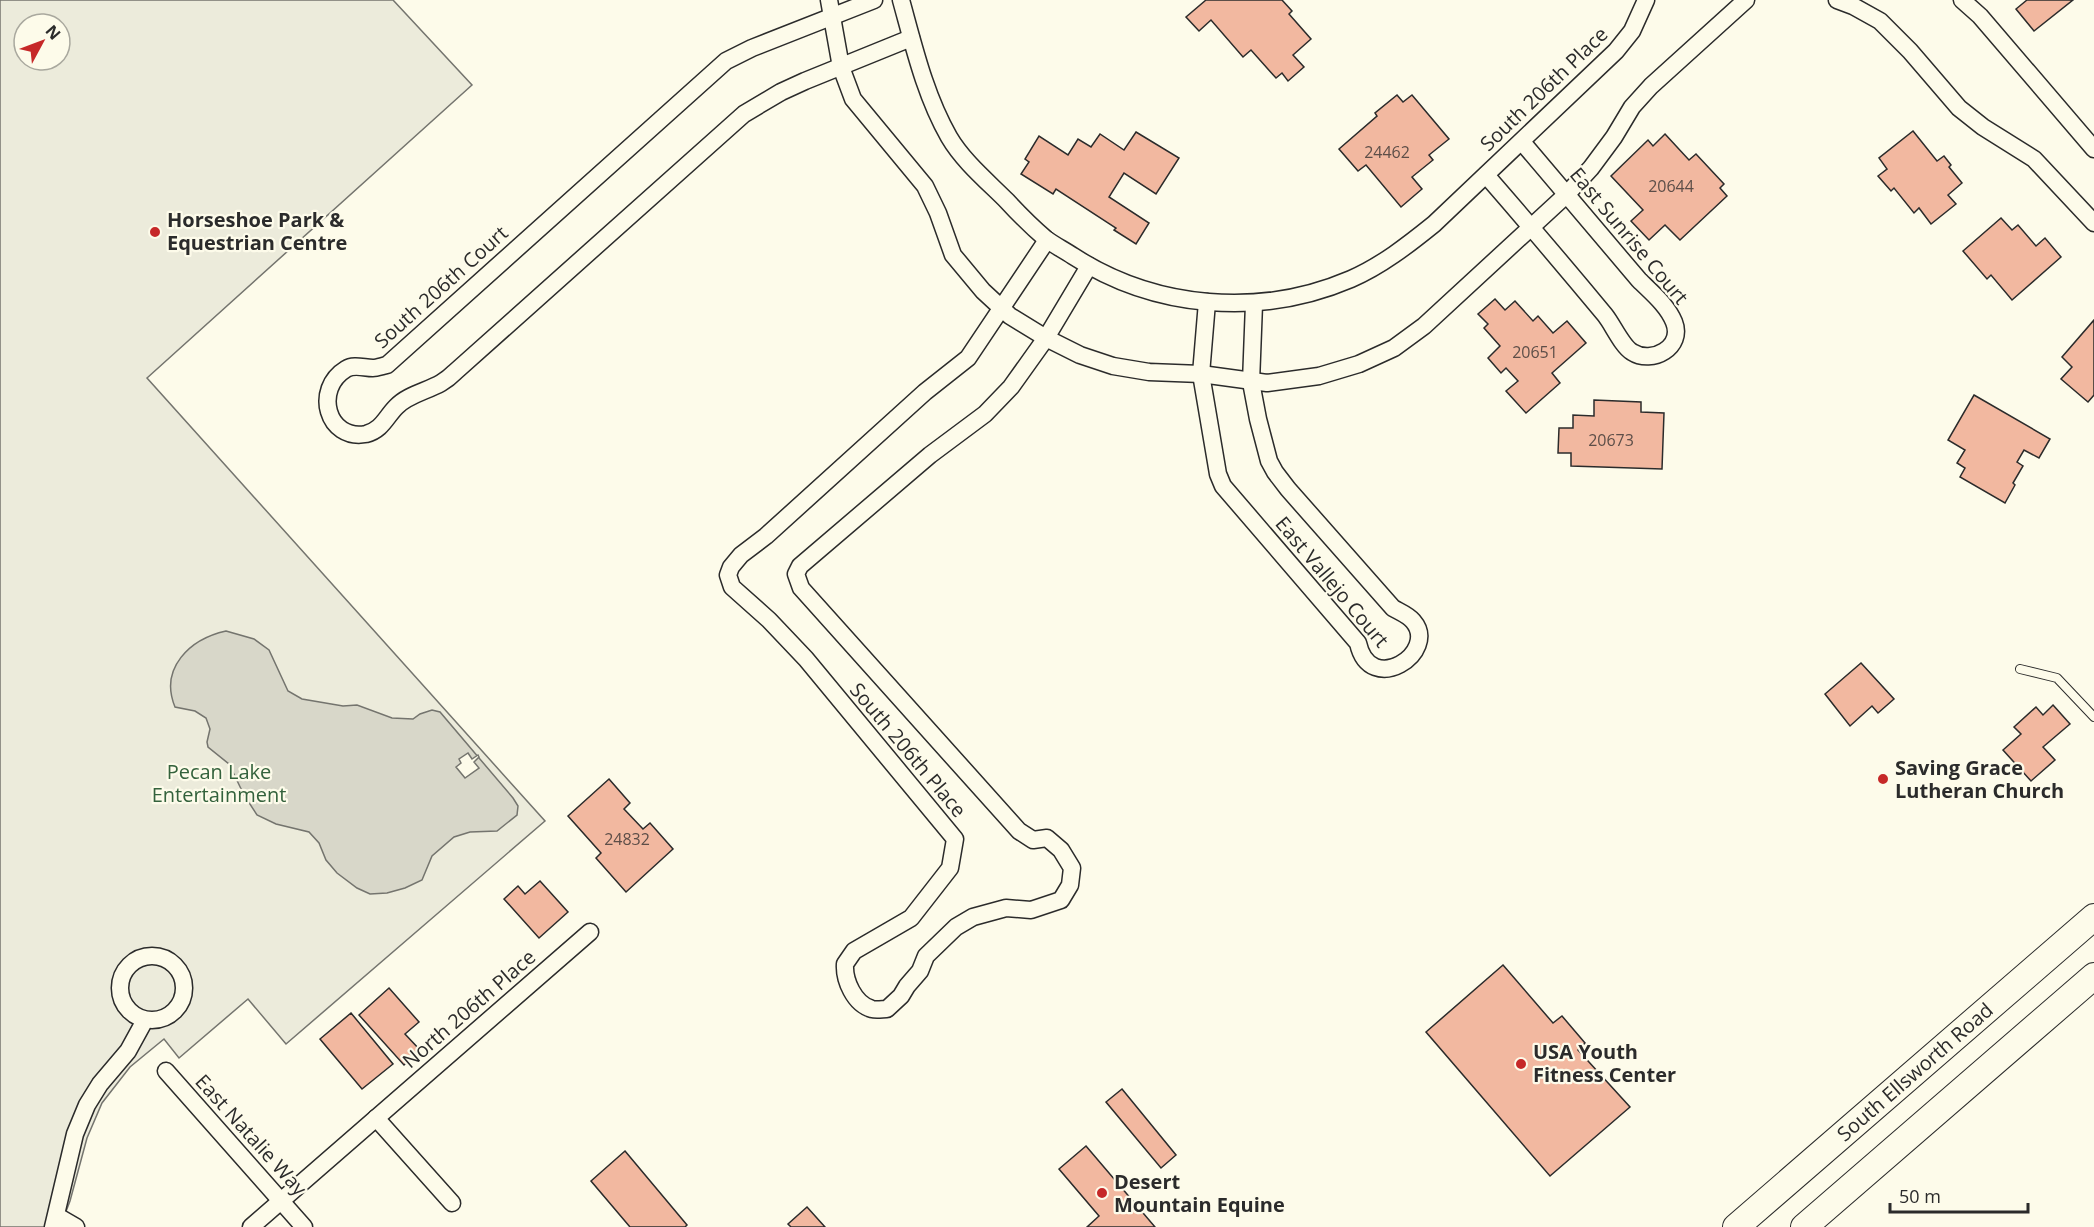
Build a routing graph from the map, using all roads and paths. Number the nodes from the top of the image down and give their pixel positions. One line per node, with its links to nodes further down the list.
1 (829, 0): 8 (street)
2 (874, 0): 8 (street, South 206th Court)
3 (901, 0): 9 (street, South 206th Place)
4 (1646, 0): 11 (street, South 206th Place)
5 (1746, 0): 14 (street)
6 (1837, 0): 15 (street)
7 (1962, 0): 12 (street)
8 (832, 17): 10 (street); 10 (street, South 206th Court)
9 (911, 38): 10 (street, South 206th Court); 17 (street, South 206th Place)
10 (842, 67): 21 (street)
11 (1522, 142): 13 (street, South 206th Place); 14 (street, East Sunrise Court)
12 (2094, 149)
13 (1486, 175): 16 (street, East Sunrise Court); 20 (street, South 206th Place)
14 (1566, 195): 16 (street); 16 (street, East Sunrise Court)
15 (2094, 223)
16 (1531, 227): 24 (street)
17 (1047, 240): 18 (street, South 206th Place); 21 (street)
18 (1089, 266): 19 (street, South 206th Place); 22 (street)
19 (1207, 302): 20 (street, South 206th Place); 23 (street, East Vallejo Court)
20 (1254, 304): 24 (street, East Vallejo Court)
21 (1002, 308): 22 (street); 22 (street, South 206th Place)
22 (1046, 338): 23 (street)
23 (1201, 374): 24 (street); 24 (street, East Vallejo Court)
24 (1251, 381)
25 (2020, 669): 26 (lane)
26 (2094, 717)
27 (2094, 917): 39 (main road, South Ellsworth Road)
28 (590, 932): 32 (street, North 206th Place)
29 (2094, 976): 40 (main road)
30 (145, 1020): 35 (street)
31 (166, 1071): 33 (street, East Natalie Way)
32 (376, 1118): 33 (street); 34 (street)
33 (281, 1201): 37 (street); 38 (street, East Natalie Way)
34 (452, 1203)
35 (55, 1222): 36 (street)
36 (76, 1227)
37 (251, 1227)
38 (304, 1227)
39 (1736, 1227)
40 (1804, 1227)

